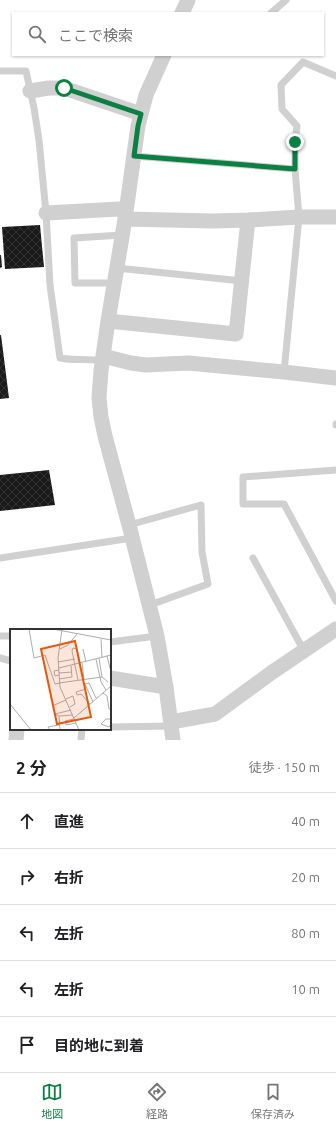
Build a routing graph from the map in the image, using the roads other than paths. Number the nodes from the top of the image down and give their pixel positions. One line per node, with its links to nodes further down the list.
1 (188, 0): 3 (street)
2 (286, 0): 4 (lane)
3 (182, 12)
4 (272, 12)
5 (164, 56): 9 (street)
6 (0, 71): 8 (lane)
7 (336, 76): 11 (lane)
8 (30, 91): 9 (street); 12 (lane)
9 (141, 114): 10 (street)
10 (134, 156): 11 (lane); 13 (street)
11 (295, 169): 14 (lane)
12 (46, 213): 13 (street); 21 (lane)
13 (126, 214): 16 (street); 17 (street)
14 (299, 217): 15 (street); 16 (street); 22 (lane)
15 (336, 217)
16 (248, 220): 19 (street)
17 (122, 235): 18 (street); 18 (lane)
18 (116, 276): 19 (lane); 20 (street)
19 (242, 281): 20 (street)
20 (108, 321): 21 (street)
21 (103, 358): 22 (street); 25 (street)
22 (284, 372): 23 (street)
23 (336, 378)
24 (336, 470): 28 (lane)
25 (131, 531): 26 (lane); 29 (street); 29 (lane)
26 (0, 558)
27 (254, 558): 33 (lane)
28 (336, 601)
29 (150, 605): 31 (street)
30 (336, 629): 33 (street)
31 (157, 636): 32 (lane); 37 (street)
32 (111, 642)
33 (304, 651): 40 (street)
34 (0, 658): 35 (lane)
35 (10, 661)
36 (111, 678): 37 (street)
37 (166, 687): 40 (street)
38 (111, 727): 40 (lane)
39 (17, 730): 41 (street)
40 (172, 730)
41 (16, 740)

